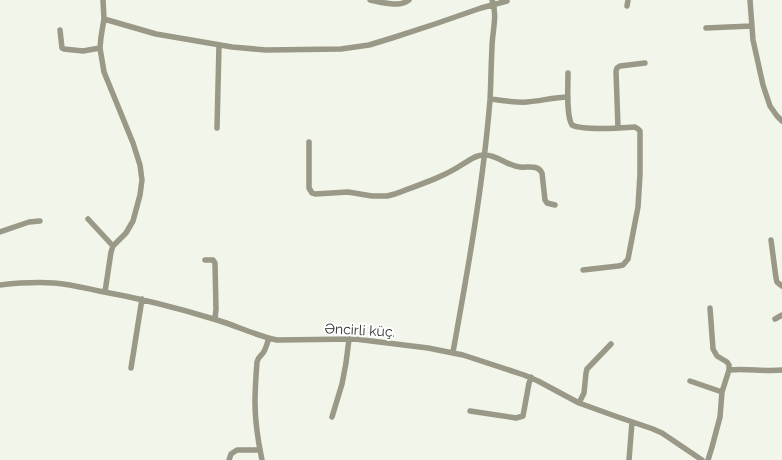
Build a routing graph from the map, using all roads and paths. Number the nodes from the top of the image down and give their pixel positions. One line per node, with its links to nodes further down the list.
1 (104, 0): 7 (street)
2 (370, 0): 3 (street)
3 (409, 0)
4 (750, 0): 8 (street)
5 (507, 1): 6 (street)
6 (493, 2): 11 (street); 16 (street)
7 (104, 20): 11 (street); 12 (street)
8 (751, 26): 9 (street); 17 (street)
9 (706, 28)
10 (60, 30): 12 (street)
11 (219, 45): 18 (street)
12 (100, 48): 27 (street)
13 (645, 63): 19 (street)
14 (568, 73): 15 (street)
15 (568, 97): 16 (street); 19 (street)
16 (490, 99): 21 (street)
17 (782, 121)
18 (217, 128)
19 (618, 128): 29 (street)
20 (309, 142): 21 (street)
21 (484, 154): 22 (street); 41 (street)
22 (555, 205)
23 (88, 219): 27 (street)
24 (40, 220): 25 (street)
25 (0, 232)
26 (770, 240): 31 (street)
27 (113, 246): 32 (street)
28 (205, 260): 36 (street)
29 (583, 270)
30 (0, 285): 32 (street, Əncirli küç.)
31 (782, 286)
32 (105, 292): 33 (street, Əncirli küç.)
33 (142, 299): 36 (street, Əncirli küç.); 42 (street)
34 (710, 308): 43 (street)
35 (782, 315): 37 (street)
36 (215, 319): 38 (street, Əncirli küç.)
37 (775, 319)
38 (269, 338): 39 (street, Əncirli küç.); 52 (street)
39 (349, 339): 41 (street, Əncirli küç.); 50 (street)
40 (610, 344): 48 (street)
41 (453, 352): 45 (street, Əncirli küç.)
42 (130, 368)
43 (729, 370): 44 (street); 47 (street)
44 (782, 370)
45 (531, 377): 48 (street, Əncirli küç.); 49 (street)
46 (690, 381): 47 (street)
47 (722, 392): 57 (street)
48 (580, 403): 51 (street, Əncirli küç.)
49 (470, 411)
50 (332, 417)
51 (632, 422): 55 (street); 56 (street, Əncirli küç.)
52 (260, 450): 53 (street); 54 (street)
53 (230, 460)
54 (262, 460)
55 (629, 460)
56 (702, 460)
57 (708, 460)

